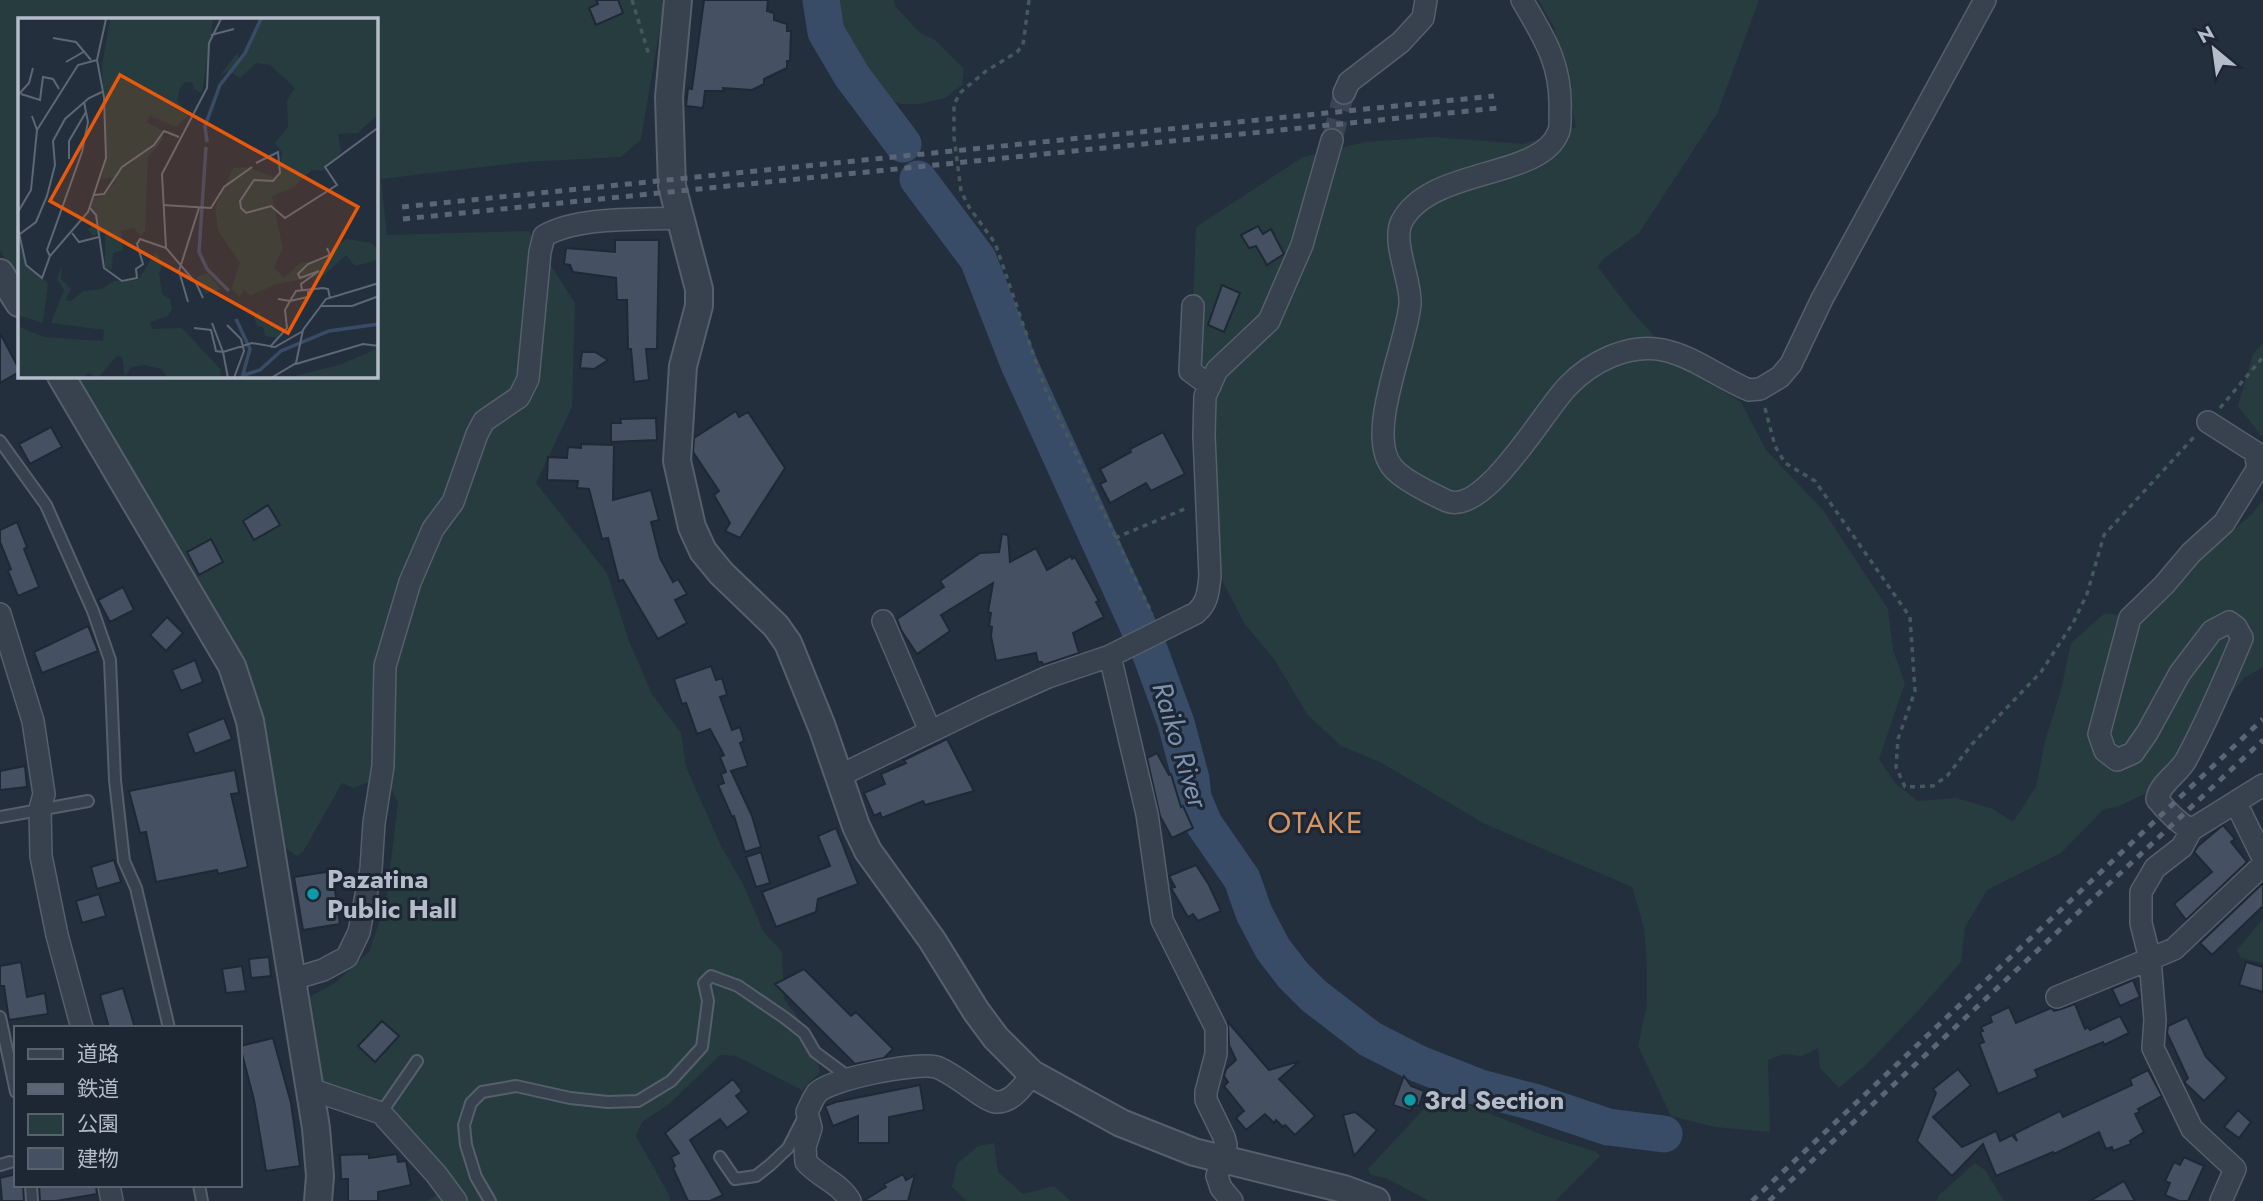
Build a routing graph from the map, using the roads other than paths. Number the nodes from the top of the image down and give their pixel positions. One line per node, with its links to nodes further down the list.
1 (678, 0): 7 (street)
2 (1426, 0): 5 (street)
3 (1522, 0): 4 (street)
4 (1985, 0)
5 (1344, 93)
6 (1332, 140): 12 (street)
7 (680, 218): 19 (street); 29 (street)
8 (0, 273): 9 (street)
9 (18, 301)
10 (1194, 306): 12 (street)
11 (62, 378): 29 (street)
12 (1210, 386): 17 (street)
13 (2208, 422): 25 (street)
14 (0, 441): 33 (lane)
15 (0, 614): 23 (street)
16 (883, 621): 18 (street)
17 (1115, 653): 18 (street); 42 (street)
18 (930, 731): 19 (street)
19 (839, 775): 35 (street)
20 (2263, 785): 22 (street)
21 (88, 801): 23 (lane)
22 (2236, 803): 25 (street); 26 (street)
23 (40, 809): 24 (lane); 32 (street)
24 (0, 817)
25 (2192, 830): 28 (street)
26 (2263, 858)
27 (2263, 865): 28 (street)
28 (2150, 959): 30 (street); 49 (street)
29 (293, 979): 38 (street)
30 (2057, 997)
31 (0, 1017): 37 (lane)
32 (81, 1026)
33 (169, 1026)
34 (417, 1061): 40 (lane)
35 (1032, 1074): 36 (street); 42 (street)
36 (852, 1079): 39 (street); 45 (lane)
37 (14, 1083)
38 (310, 1090): 40 (street); 43 (street)
39 (807, 1112): 41 (lane); 46 (street)
40 (381, 1113): 44 (street)
41 (720, 1157)
42 (1222, 1158): 47 (street); 48 (street)
43 (318, 1201)
44 (456, 1201)
45 (490, 1201)
46 (850, 1201)
47 (1232, 1201)
48 (1376, 1201)
49 (2221, 1201)

